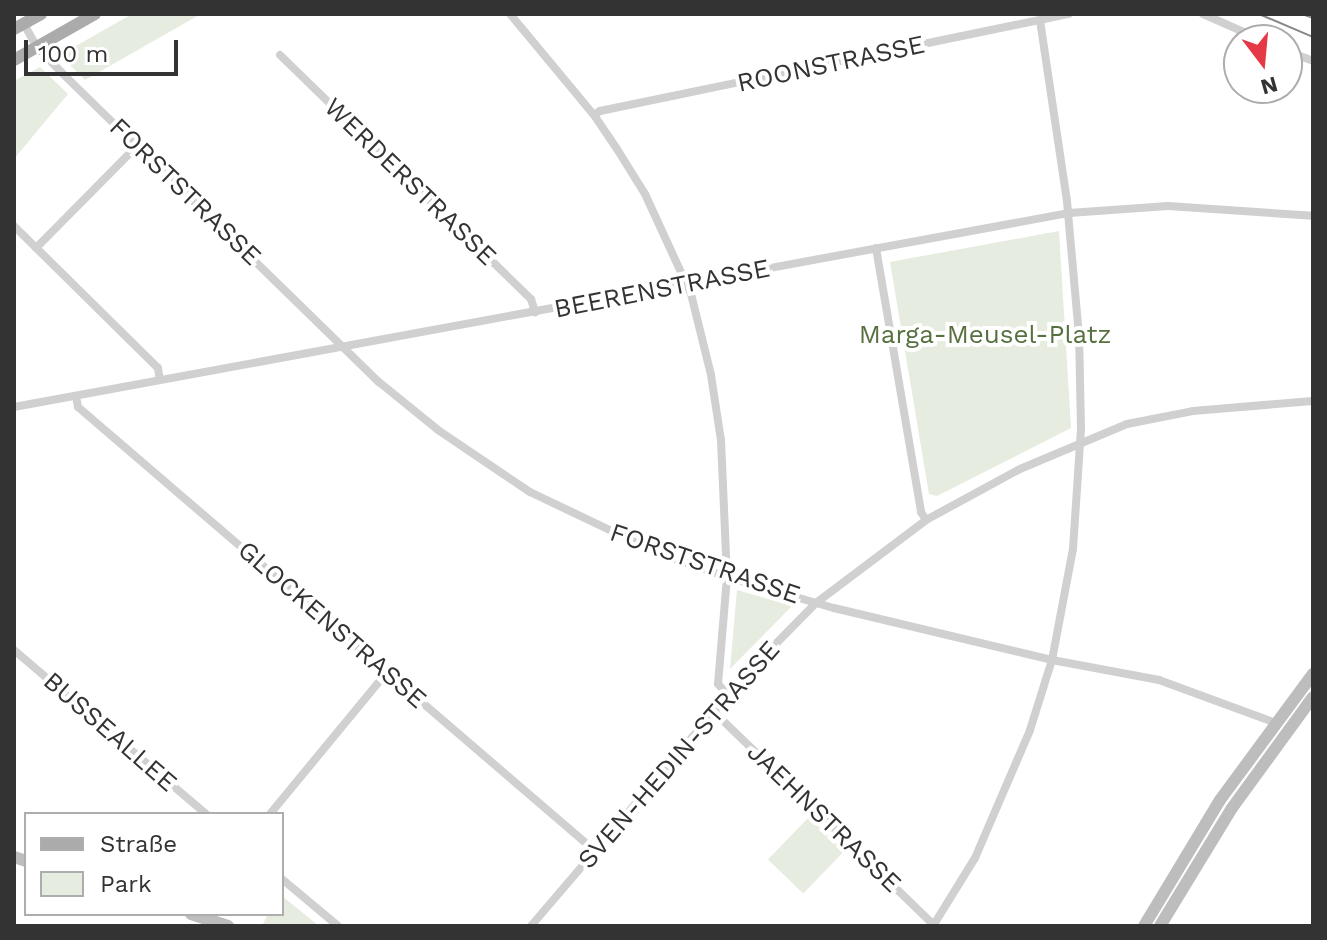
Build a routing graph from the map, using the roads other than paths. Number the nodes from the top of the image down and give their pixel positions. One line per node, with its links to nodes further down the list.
1 (41, 14): 8 (main road)
2 (95, 14): 9 (main road)
3 (510, 14): 12 (street)
4 (1069, 14): 6 (street, ROONSTRASSE)
5 (1203, 14): 7 (street)
6 (1040, 21): 12 (street, ROONSTRASSE); 14 (street)
7 (1226, 24)
8 (19, 27): 9 (street, FORSTSTRASSE)
9 (37, 47): 11 (main road); 13 (street, FORSTSTRASSE)
10 (280, 55): 20 (street, WERDERSTRASSE)
11 (14, 60)
12 (594, 115): 19 (street)
13 (137, 146): 17 (street); 21 (street, FORSTSTRASSE)
14 (1069, 213): 15 (street, BEERENSTRASSE); 18 (street, BEERENSTRASSE); 26 (street)
15 (1313, 216)
16 (14, 226): 17 (street)
17 (36, 248): 22 (street)
18 (876, 248): 19 (street, BEERENSTRASSE); 27 (street)
19 (687, 285): 20 (street, BEERENSTRASSE); 28 (street)
20 (535, 312): 21 (street, BEERENSTRASSE)
21 (344, 347): 22 (street, BEERENSTRASSE); 28 (street, FORSTSTRASSE)
22 (160, 380): 23 (street, BEERENSTRASSE)
23 (76, 396): 25 (street, BEERENSTRASSE); 32 (street, GLOCKENSTRASSE)
24 (1313, 401): 26 (street, SVEN-HEDIN-STRASSE)
25 (14, 407)
26 (1080, 441): 27 (street, SVEN-HEDIN-STRASSE); 31 (street)
27 (926, 520): 29 (street, SVEN-HEDIN-STRASSE)
28 (727, 577): 29 (street, FORSTSTRASSE); 34 (street)
29 (816, 603): 31 (street, FORSTSTRASSE); 34 (street, SVEN-HEDIN-STRASSE)
30 (14, 650): 38 (street, BUSSEALLEE)
31 (1052, 660): 37 (street, FORSTSTRASSE); 46 (street)
32 (387, 672): 39 (street); 40 (street, GLOCKENSTRASSE)
33 (1313, 674): 37 (main road)
34 (727, 694): 36 (street, SVEN-HEDIN-STRASSE)
35 (1313, 697): 48 (main road)
36 (713, 711): 40 (street, SVEN-HEDIN-STRASSE); 46 (street, JAEHNSTRASSE)
37 (1276, 723): 47 (main road)
38 (204, 812)
39 (272, 812)
40 (594, 850): 45 (street, SVEN-HEDIN-STRASSE)
41 (284, 881): 44 (street)
42 (197, 916): 43 (main road)
43 (228, 926)
44 (338, 926)
45 (531, 926)
46 (934, 926)
47 (1144, 926)
48 (1160, 926)

